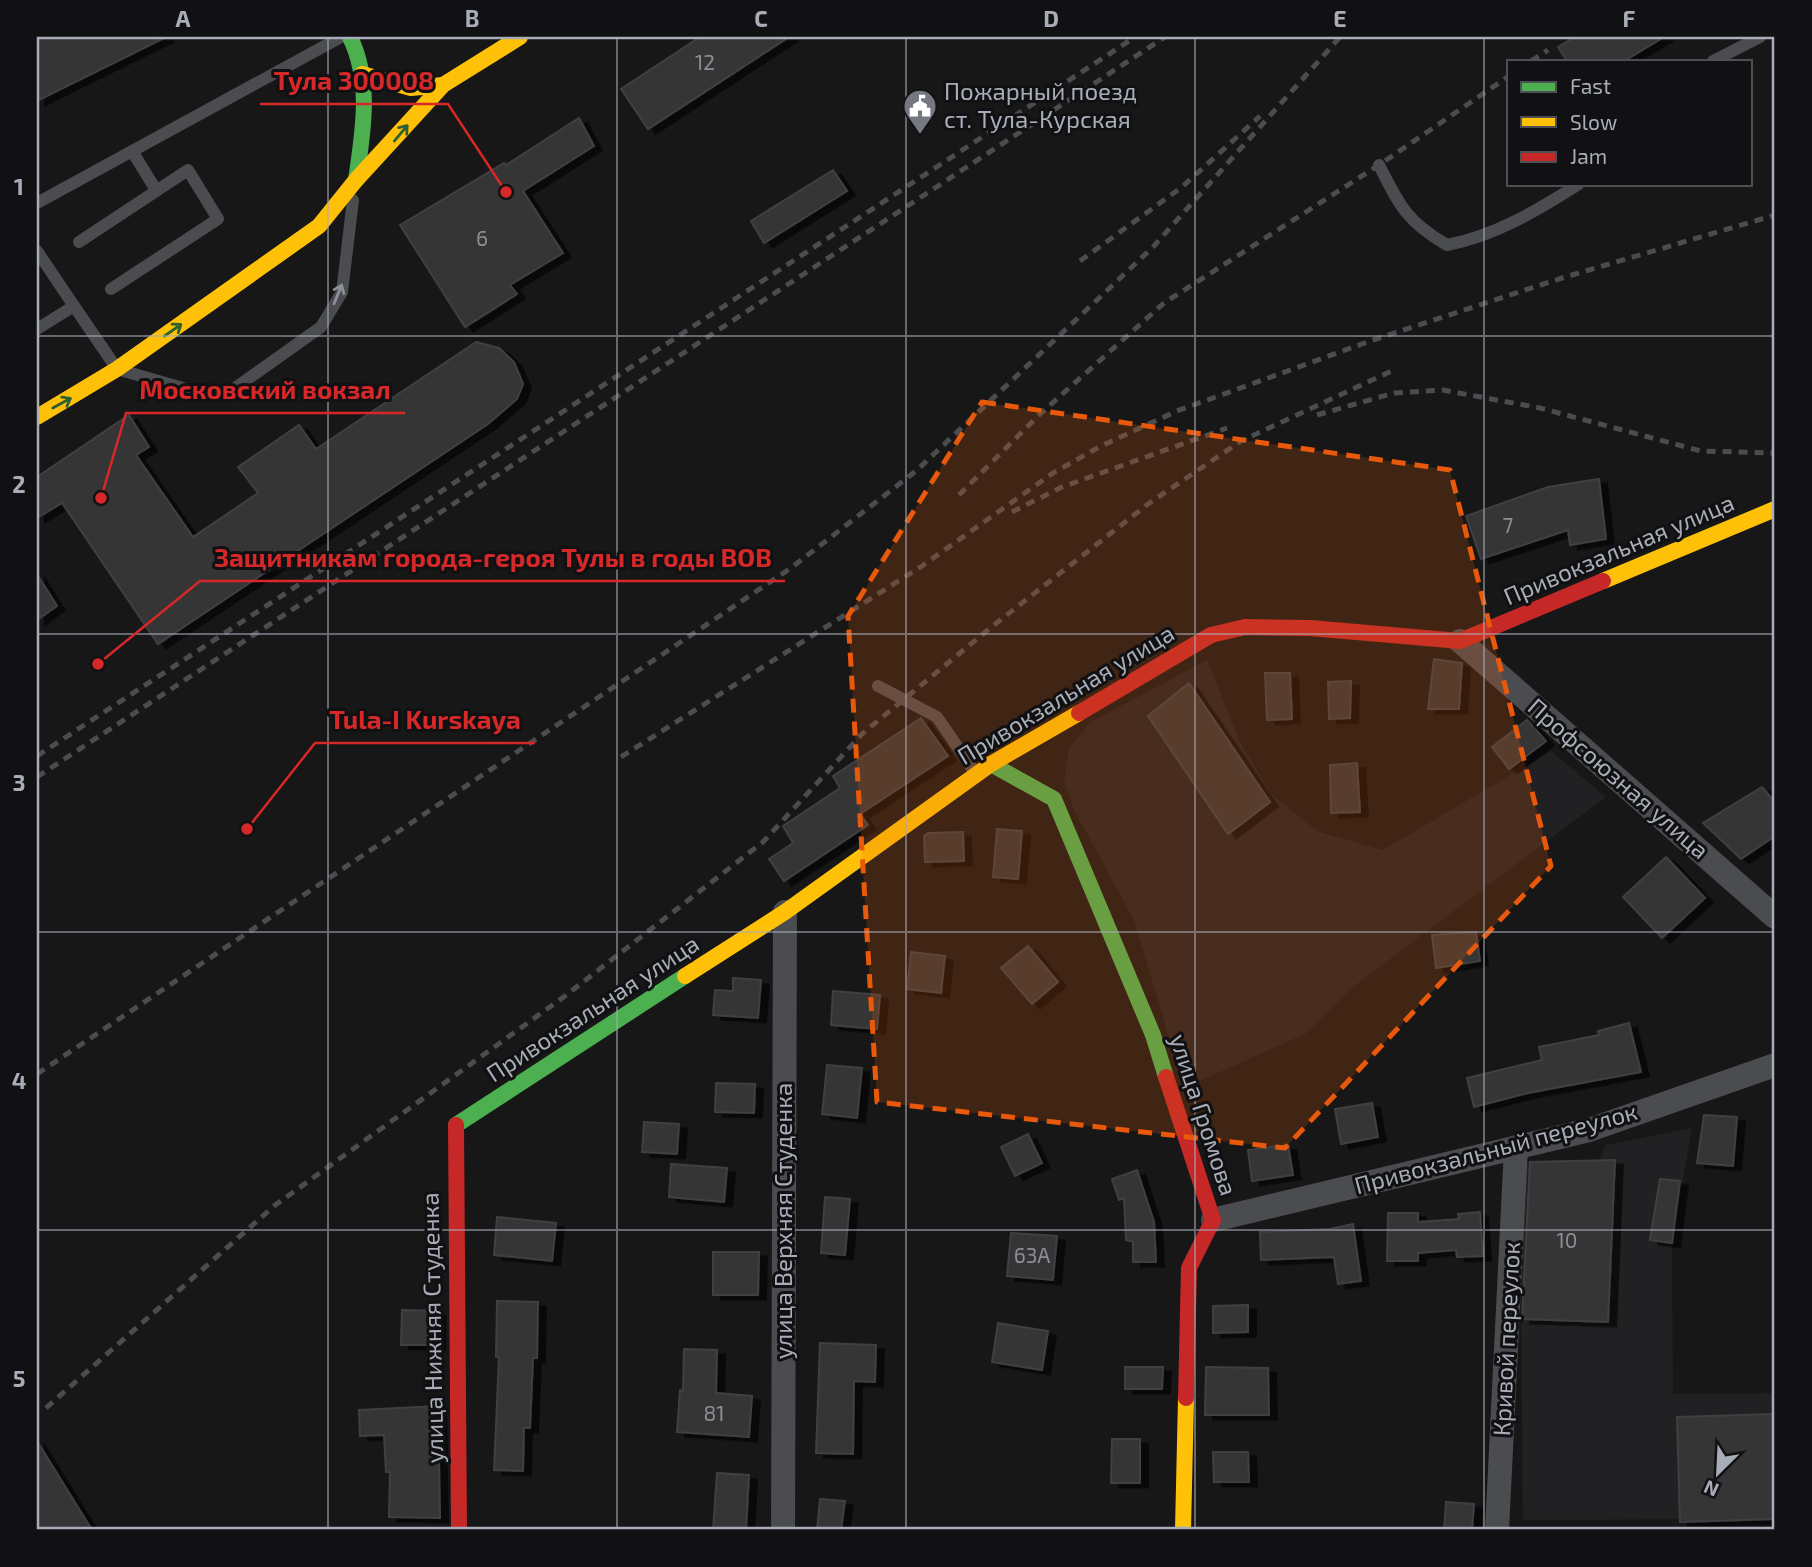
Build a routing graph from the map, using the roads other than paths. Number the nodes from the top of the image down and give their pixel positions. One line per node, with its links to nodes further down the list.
1 (341, 37): 8 (lane)
2 (350, 37): 6 (street)
3 (520, 37): 7 (street)
4 (1760, 37): 5 (lane)
5 (1715, 60)
6 (362, 74): 7 (street); 10 (street)
7 (443, 85): 10 (street, one-way to 7)
8 (132, 151): 12 (lane); 13 (lane)
9 (1379, 165): 11 (lane)
10 (356, 180): 19 (street, one-way to 10); 19 (lane, one-way to 10)
11 (1575, 186)
12 (156, 190): 14 (lane); 16 (lane)
13 (37, 203)
14 (79, 242)
15 (37, 251): 17 (lane)
16 (111, 289)
17 (74, 306): 18 (lane); 19 (lane)
18 (37, 329)
19 (117, 369): 20 (street, one-way to 19)
20 (37, 417)
21 (1775, 509): 22 (street, Привокзальная улица)
22 (1460, 641): 24 (street, Привокзальная улица); 27 (street, Профсоюзная улица)
23 (878, 686): 25 (lane)
24 (991, 764): 25 (street, Привокзальная улица); 31 (street, улица Громова)
25 (976, 775): 26 (street, Привокзальная улица)
26 (785, 912): 29 (street, Привокзальная улица); 33 (street, улица Верхняя Cтуденка)
27 (1775, 917)
28 (1775, 1065): 30 (street, Привокзальный переулок)
29 (454, 1126): 32 (street, улица Нижняя Cтуденкa)
30 (1516, 1147): 31 (street, Привокзальный переулок); 35 (street, Кривой переулок)
31 (1213, 1220): 34 (street, улица Громова)
32 (459, 1530)
33 (783, 1530)
34 (1183, 1530)
35 (1497, 1530)

